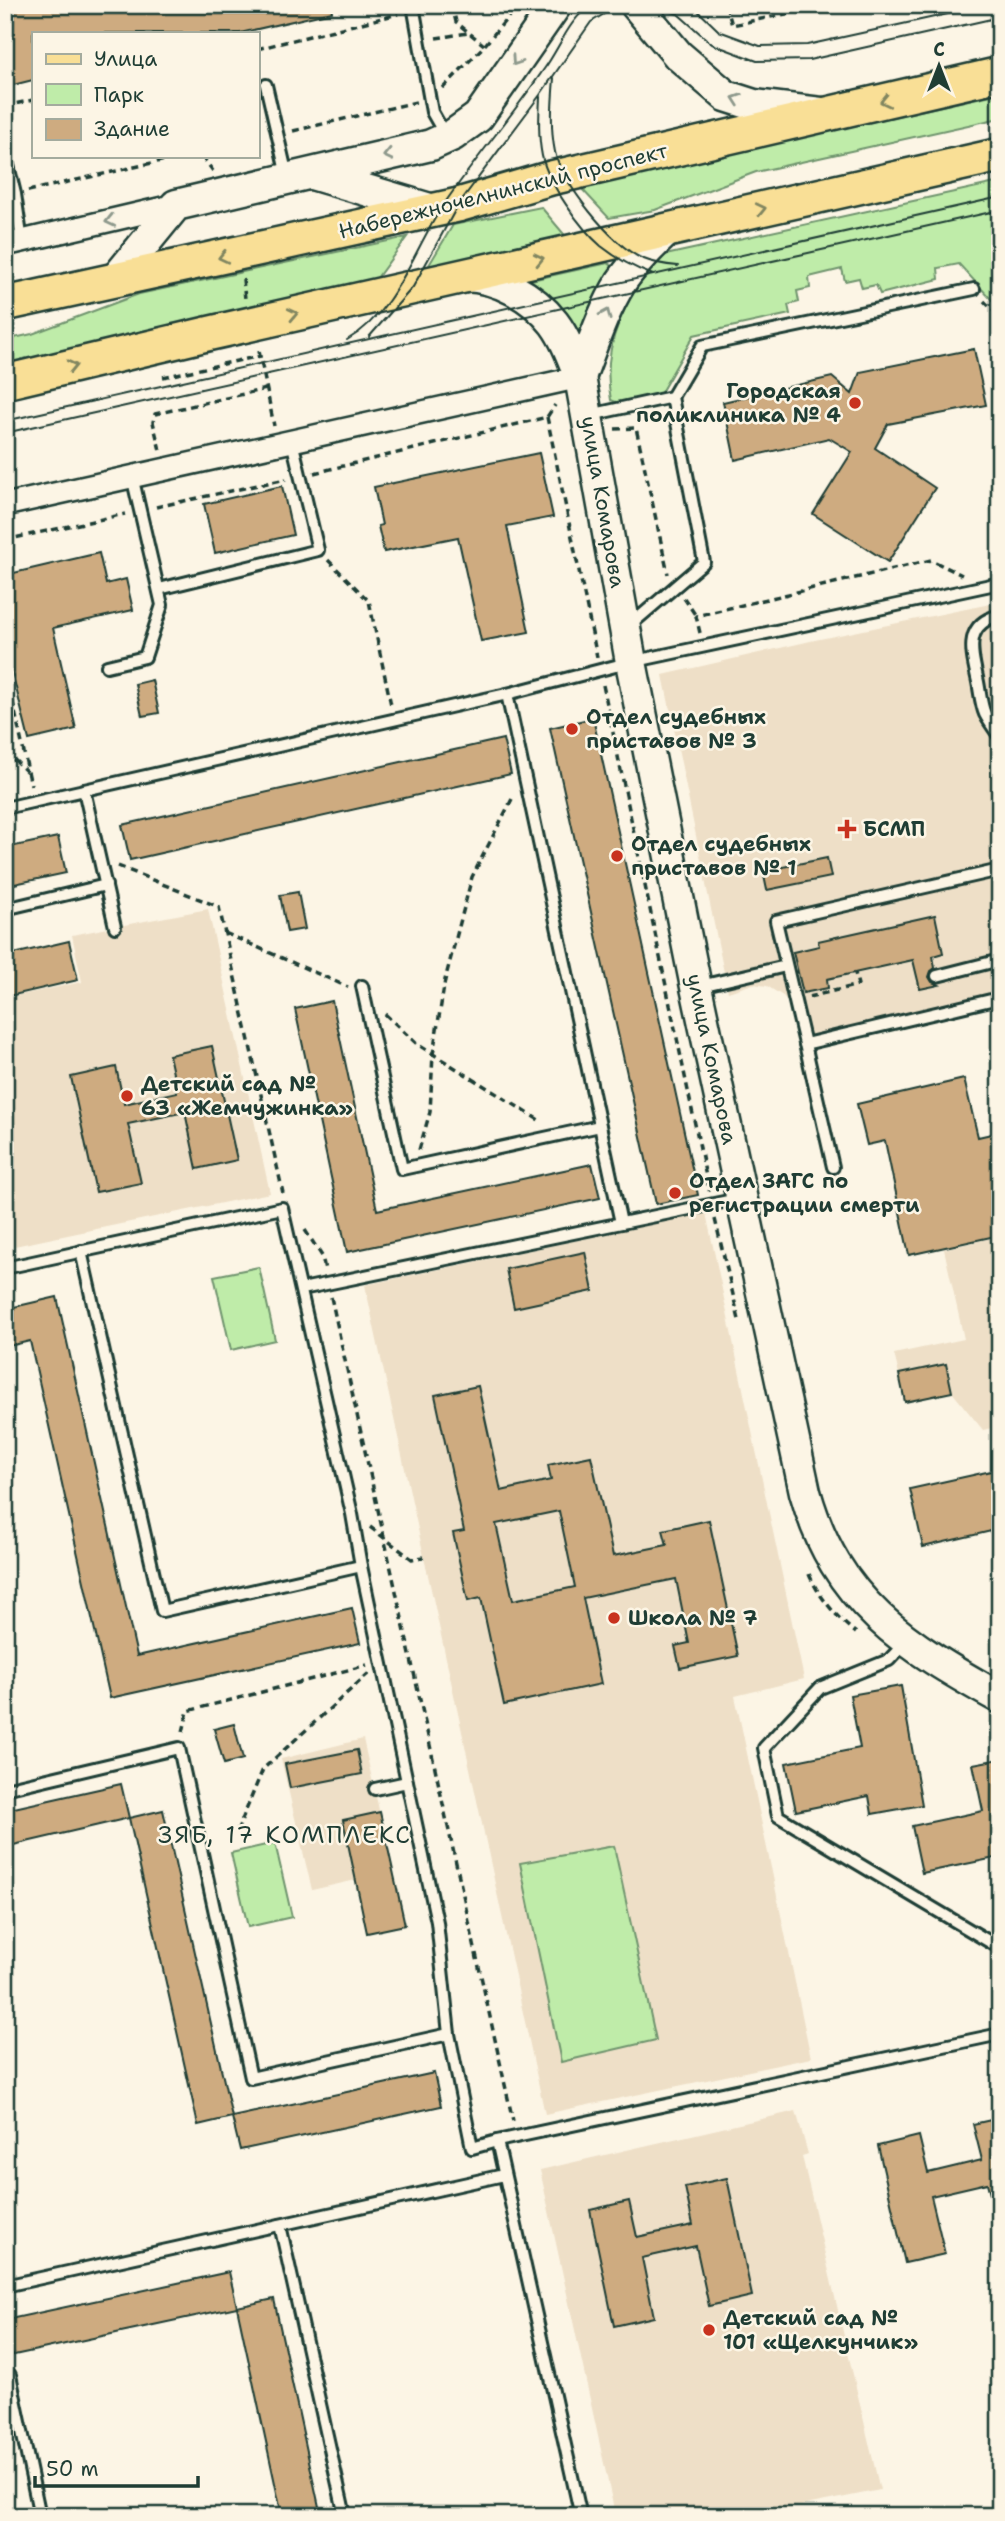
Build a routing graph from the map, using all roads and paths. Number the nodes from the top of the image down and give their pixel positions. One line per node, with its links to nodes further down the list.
1 (452, 5): 8 (path)
2 (518, 5): 10 (path)
3 (556, 5): 19 (street, one-way to 19)
4 (636, 5): 17 (street, one-way to 4)
5 (726, 5): 6 (path)
6 (830, 5)
7 (413, 8): 11 (path); 14 (lane)
8 (468, 33): 9 (path); 10 (path)
9 (436, 38)
10 (484, 46): 14 (path)
11 (259, 48)
12 (1000, 74): 17 (main road, Набережночелнинский проспект, one-way to 17)
13 (266, 85): 18 (lane)
14 (430, 99): 18 (path); 19 (lane)
15 (32, 100): 16 (path)
16 (5, 106)
17 (828, 113): 26 (main road, Набережночелнинский проспект)
18 (277, 134): 23 (lane)
19 (453, 135): 23 (street, one-way to 23)
20 (5, 153): 24 (lane)
21 (1000, 155): 27 (main road, one-way to 21)
22 (167, 158): 24 (path)
23 (299, 176): 25 (street); 26 (street)
24 (15, 194): 28 (lane)
25 (176, 205): 28 (street, one-way to 28); 31 (street)
26 (433, 210): 31 (main road, Набережночелнинский проспект, one-way to 31)
27 (668, 230): 30 (main road, one-way to 27); 42 (street, one-way to 27)
28 (14, 244)
29 (243, 273): 34 (path)
30 (465, 275): 39 (main road, one-way to 30); 42 (street, улица Комарова)
31 (114, 281): 33 (main road, Набережночелнинский проспект)
32 (974, 289): 35 (path); 41 (lane)
33 (5, 304)
34 (246, 311)
35 (1000, 317)
36 (257, 342): 37 (path)
37 (260, 356): 38 (path); 40 (path)
38 (163, 377)
39 (5, 382)
40 (266, 389): 43 (path); 44 (path)
41 (672, 397): 42 (lane); 52 (lane)
42 (589, 402): 43 (street); 46 (path); 52 (path); 57 (street, улица Комарова)
43 (285, 442): 44 (street); 46 (lane)
44 (164, 469): 45 (street)
45 (132, 476): 47 (street); 48 (lane)
46 (300, 476): 48 (path); 50 (lane)
47 (5, 505)
48 (140, 511): 49 (path); 54 (lane)
49 (5, 540)
50 (318, 551): 54 (lane); 65 (path)
51 (1000, 583): 53 (lane)
52 (676, 586): 56 (path); 57 (lane)
53 (984, 586): 56 (path); 58 (lane)
54 (159, 589): 61 (lane)
55 (1000, 615): 66 (lane)
56 (696, 616): 58 (path)
57 (625, 628): 59 (street, улица Комарова)
58 (702, 647): 59 (lane)
59 (631, 663): 62 (lane); 83 (street, улица Комарова)
60 (5, 666): 63 (path)
61 (107, 666)
62 (507, 694): 65 (lane); 69 (lane)
63 (16, 713): 64 (path); 68 (path)
64 (5, 715)
65 (394, 720): 70 (lane)
66 (1000, 737)
67 (5, 751): 68 (path)
68 (29, 773): 71 (path)
69 (524, 776): 88 (path); 89 (lane)
70 (84, 790): 71 (lane); 75 (lane)
71 (35, 801): 72 (lane)
72 (5, 808)
73 (113, 864): 78 (path)
74 (1000, 870): 80 (lane)
75 (106, 885): 76 (lane); 77 (lane)
76 (5, 909)
77 (115, 926)
78 (225, 933): 84 (path); 94 (path)
79 (1000, 960): 82 (lane)
80 (786, 966): 83 (lane); 86 (lane)
81 (855, 973): 86 (path)
82 (937, 976)
83 (696, 987): 93 (street, улица Комарова)
84 (363, 990): 88 (path); 91 (lane)
85 (1000, 994): 87 (lane)
86 (794, 1000): 87 (lane)
87 (804, 1044): 92 (lane)
88 (433, 1054): 90 (path); 91 (path)
89 (600, 1126): 90 (lane); 95 (lane)
90 (562, 1134): 91 (lane)
91 (415, 1166)
92 (833, 1167)
93 (741, 1198): 95 (lane); 104 (street, улица Комарова)
94 (283, 1203): 96 (lane); 98 (path); 99 (lane)
95 (621, 1223): 98 (lane)
96 (81, 1251): 97 (lane); 103 (lane)
97 (5, 1268)
98 (328, 1284): 99 (lane); 101 (path)
99 (302, 1289): 100 (lane)
100 (352, 1514): 101 (path); 103 (lane)
101 (385, 1539): 102 (path); 115 (path)
102 (424, 1558)
103 (361, 1566): 105 (lane)
104 (906, 1642): 106 (street, улица Комарова); 112 (lane)
105 (381, 1661): 107 (path); 108 (lane); 111 (path)
106 (1000, 1698)
107 (179, 1748): 109 (lane); 113 (lane)
108 (407, 1782): 110 (lane); 113 (lane)
109 (5, 1789)
110 (375, 1789)
111 (237, 1832)
112 (1000, 1948)
113 (449, 2034): 116 (lane)
114 (1000, 2034): 115 (lane)
115 (516, 2137): 116 (lane)
116 (497, 2141): 117 (lane)
117 (505, 2175): 118 (lane); 124 (lane)
118 (280, 2225): 119 (lane); 123 (lane)
119 (5, 2286)
120 (5, 2376): 122 (lane)
121 (1000, 2513): 125 (lane)
122 (40, 2516)
123 (345, 2516)
124 (562, 2516)
125 (986, 2516)

